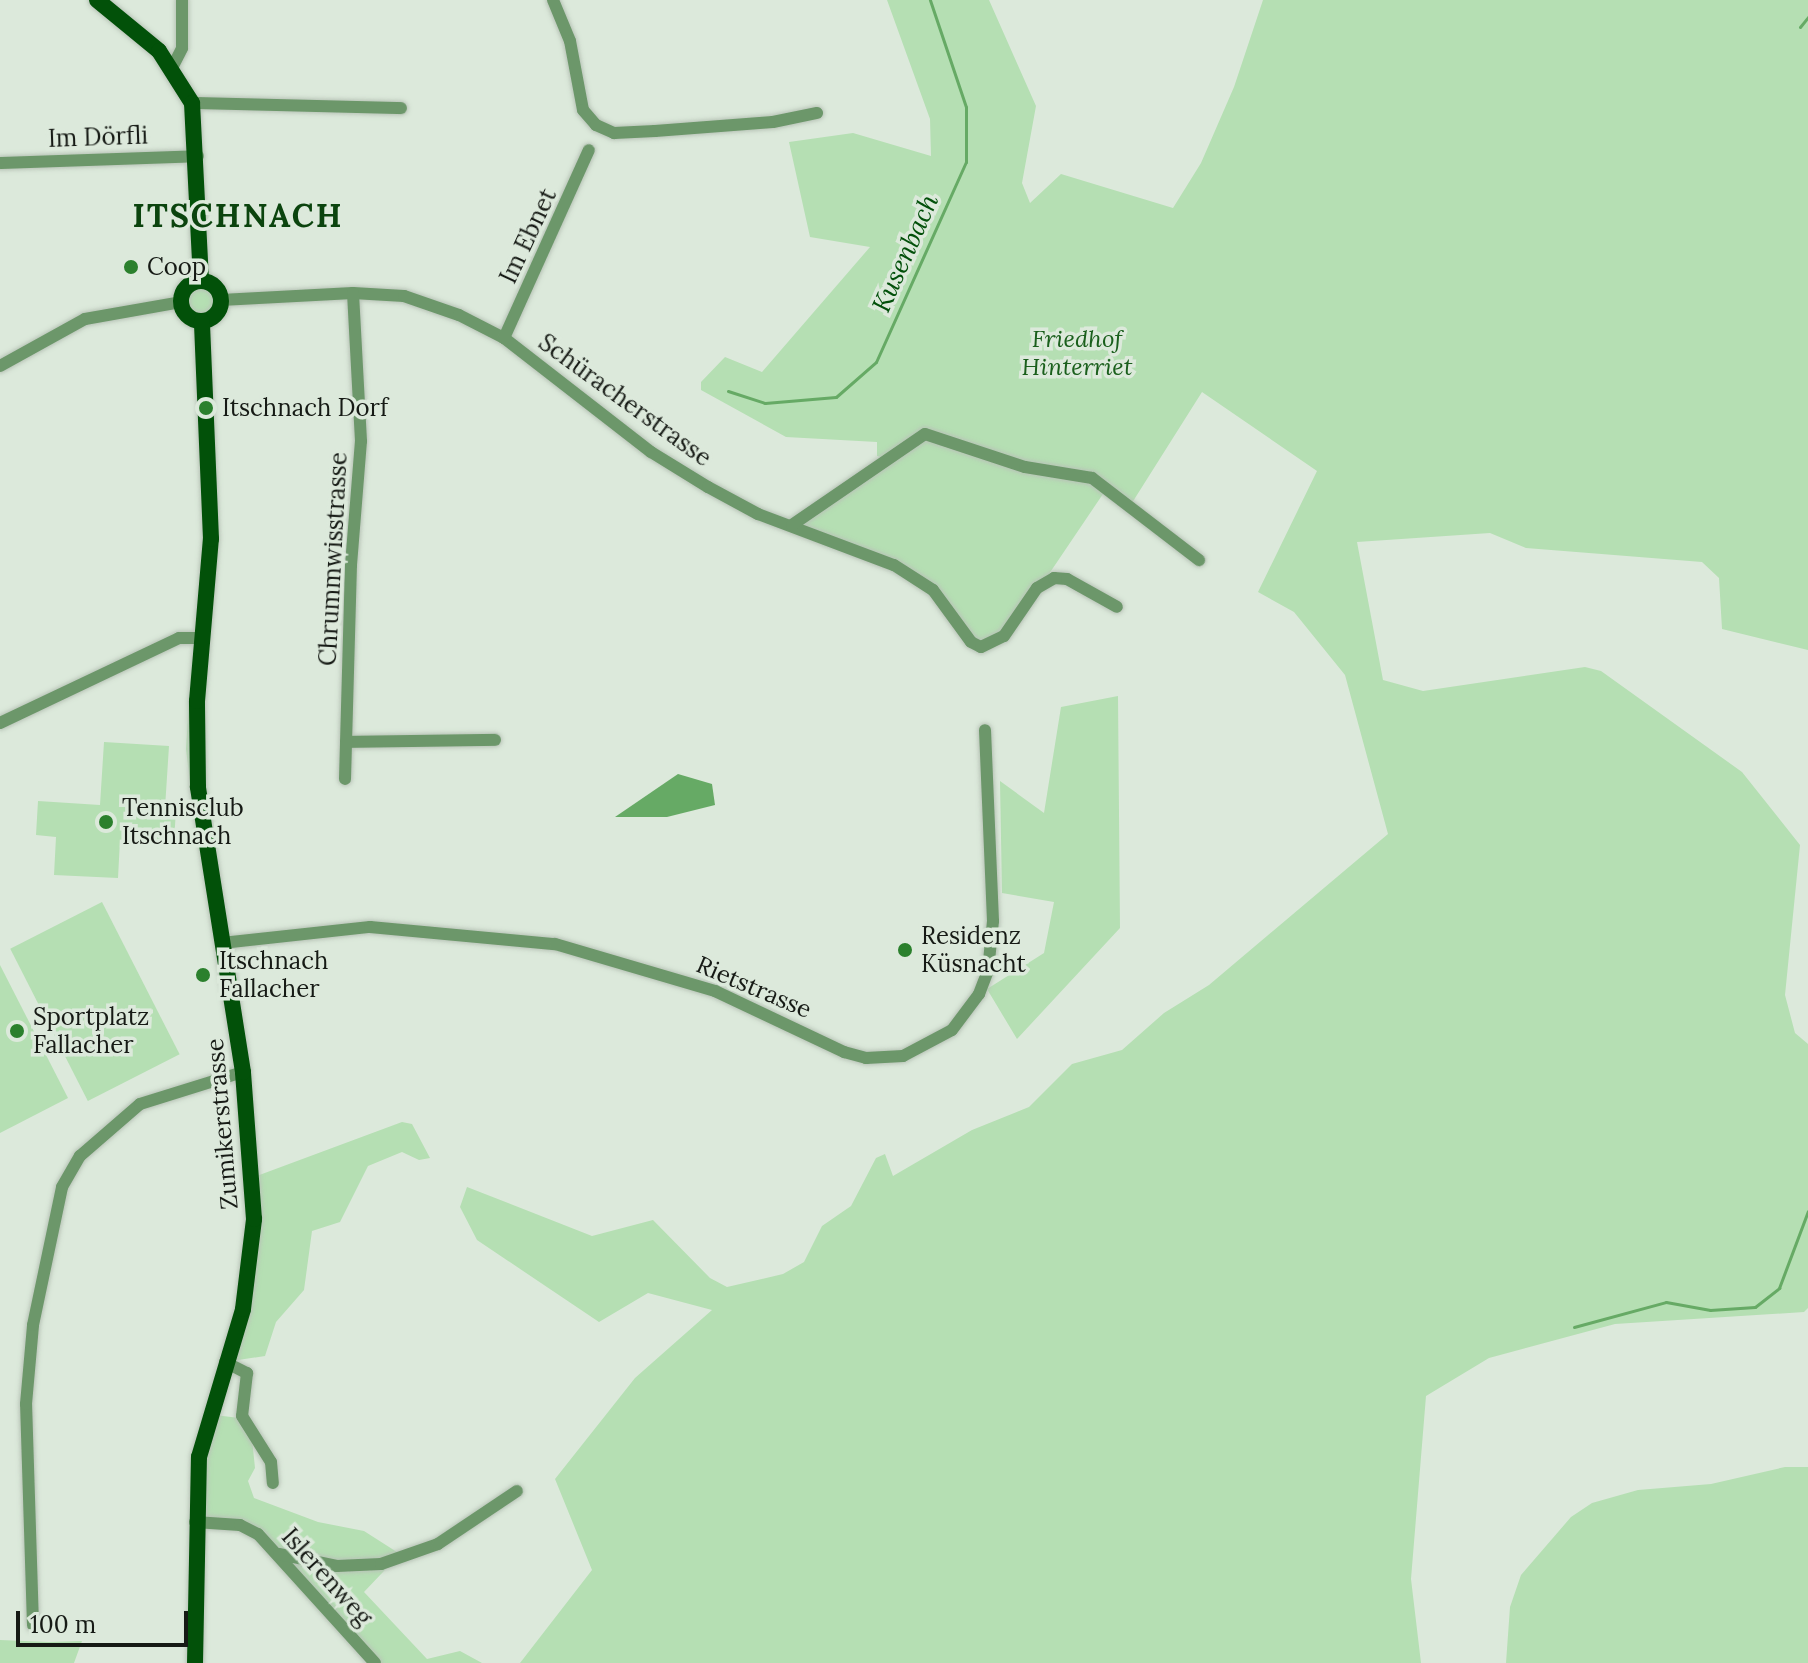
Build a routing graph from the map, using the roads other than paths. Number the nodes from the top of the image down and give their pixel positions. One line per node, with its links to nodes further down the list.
1 (97, 0): 4 (main road)
2 (182, 0): 4 (street)
3 (553, 0): 7 (street)
4 (173, 66): 5 (main road)
5 (192, 103): 6 (street); 9 (main road)
6 (401, 108)
7 (817, 113)
8 (589, 150): 16 (street, Im Ebnet)
9 (198, 156): 10 (street, Im Dörfli); 11 (main road)
10 (0, 163)
11 (201, 281): 13 (main road); 14 (main road)
12 (353, 293): 13 (street, Schüracherstrasse); 16 (street, Schüracherstrasse); 25 (street, Chrummwisstrasse)
13 (221, 300): 15 (main road)
14 (181, 302): 15 (main road); 17 (street)
15 (202, 321): 21 (main road, Zumikerstrasse)
16 (504, 338): 18 (street, Schüracherstrasse)
17 (0, 366)
18 (792, 525): 19 (street); 20 (street, Schüracherstrasse)
19 (1199, 560)
20 (1117, 607)
21 (204, 638): 22 (street); 27 (main road, Zumikerstrasse)
22 (0, 723)
23 (985, 730): 27 (street, Rietstrasse)
24 (495, 740): 25 (street)
25 (346, 742): 26 (street, Chrummwisstrasse)
26 (345, 779)
27 (222, 943): 28 (main road, Zumikerstrasse)
28 (243, 1072): 29 (main road, Zumikerstrasse); 34 (street)
29 (225, 1362): 30 (street); 32 (main road, Zumikerstrasse)
30 (273, 1483)
31 (517, 1491): 33 (street)
32 (195, 1522): 33 (street, Islerenweg); 35 (main road, Zumikerstrasse)
33 (279, 1554): 36 (street, Islerenweg)
34 (33, 1625)
35 (195, 1663)
36 (375, 1663)

